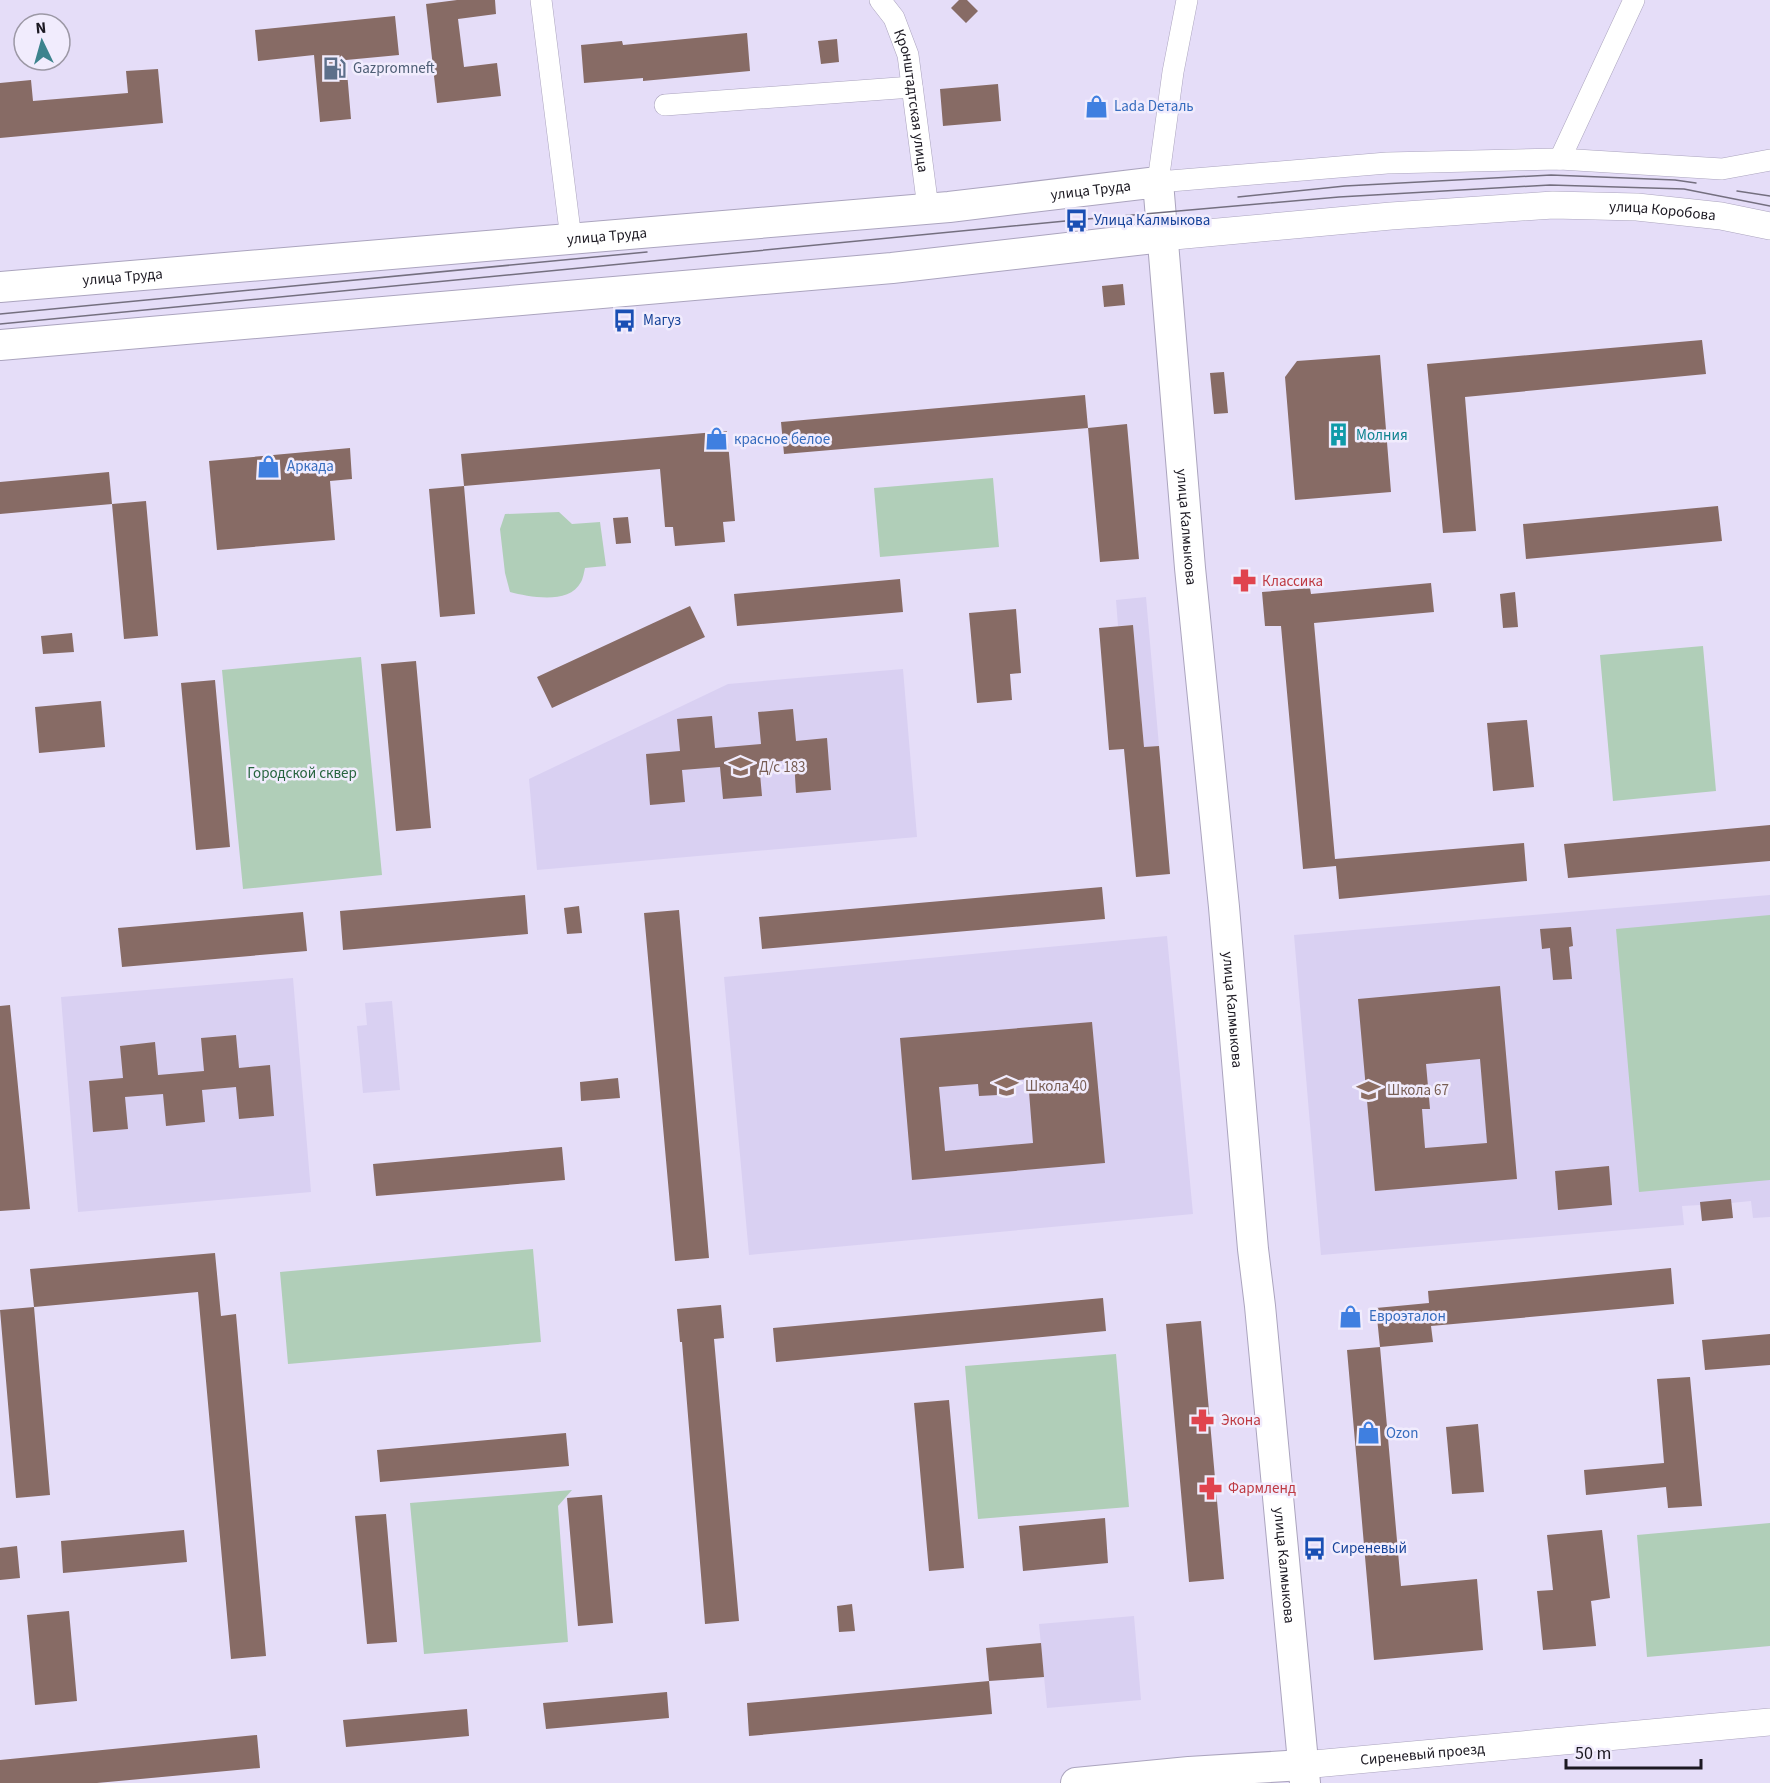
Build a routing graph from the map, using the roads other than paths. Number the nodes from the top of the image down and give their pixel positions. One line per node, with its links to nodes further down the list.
1 (541, 0): 13 (street)
2 (880, 0): 5 (street, Кронштадтская улица)
3 (1187, 0): 9 (street)
4 (1634, 0): 7 (street)
5 (912, 87): 6 (street); 10 (street, Кронштадтская улица)
6 (665, 105)
7 (1560, 159): 8 (street); 9 (street)
8 (1770, 160)
9 (1158, 182): 10 (main road, улица Труда); 12 (main road)
10 (928, 208): 13 (main road, улица Труда)
11 (1770, 226): 12 (street, улица Коробова)
12 (1163, 237): 15 (main road); 17 (main road, улица Калмыкова)
13 (571, 239): 14 (main road, улица Труда)
14 (0, 287)
15 (0, 345)
16 (1770, 1722): 17 (street, Сиреневый проезд)
17 (1304, 1774): 18 (main road, Сиреневый проезд)
18 (1076, 1783)

